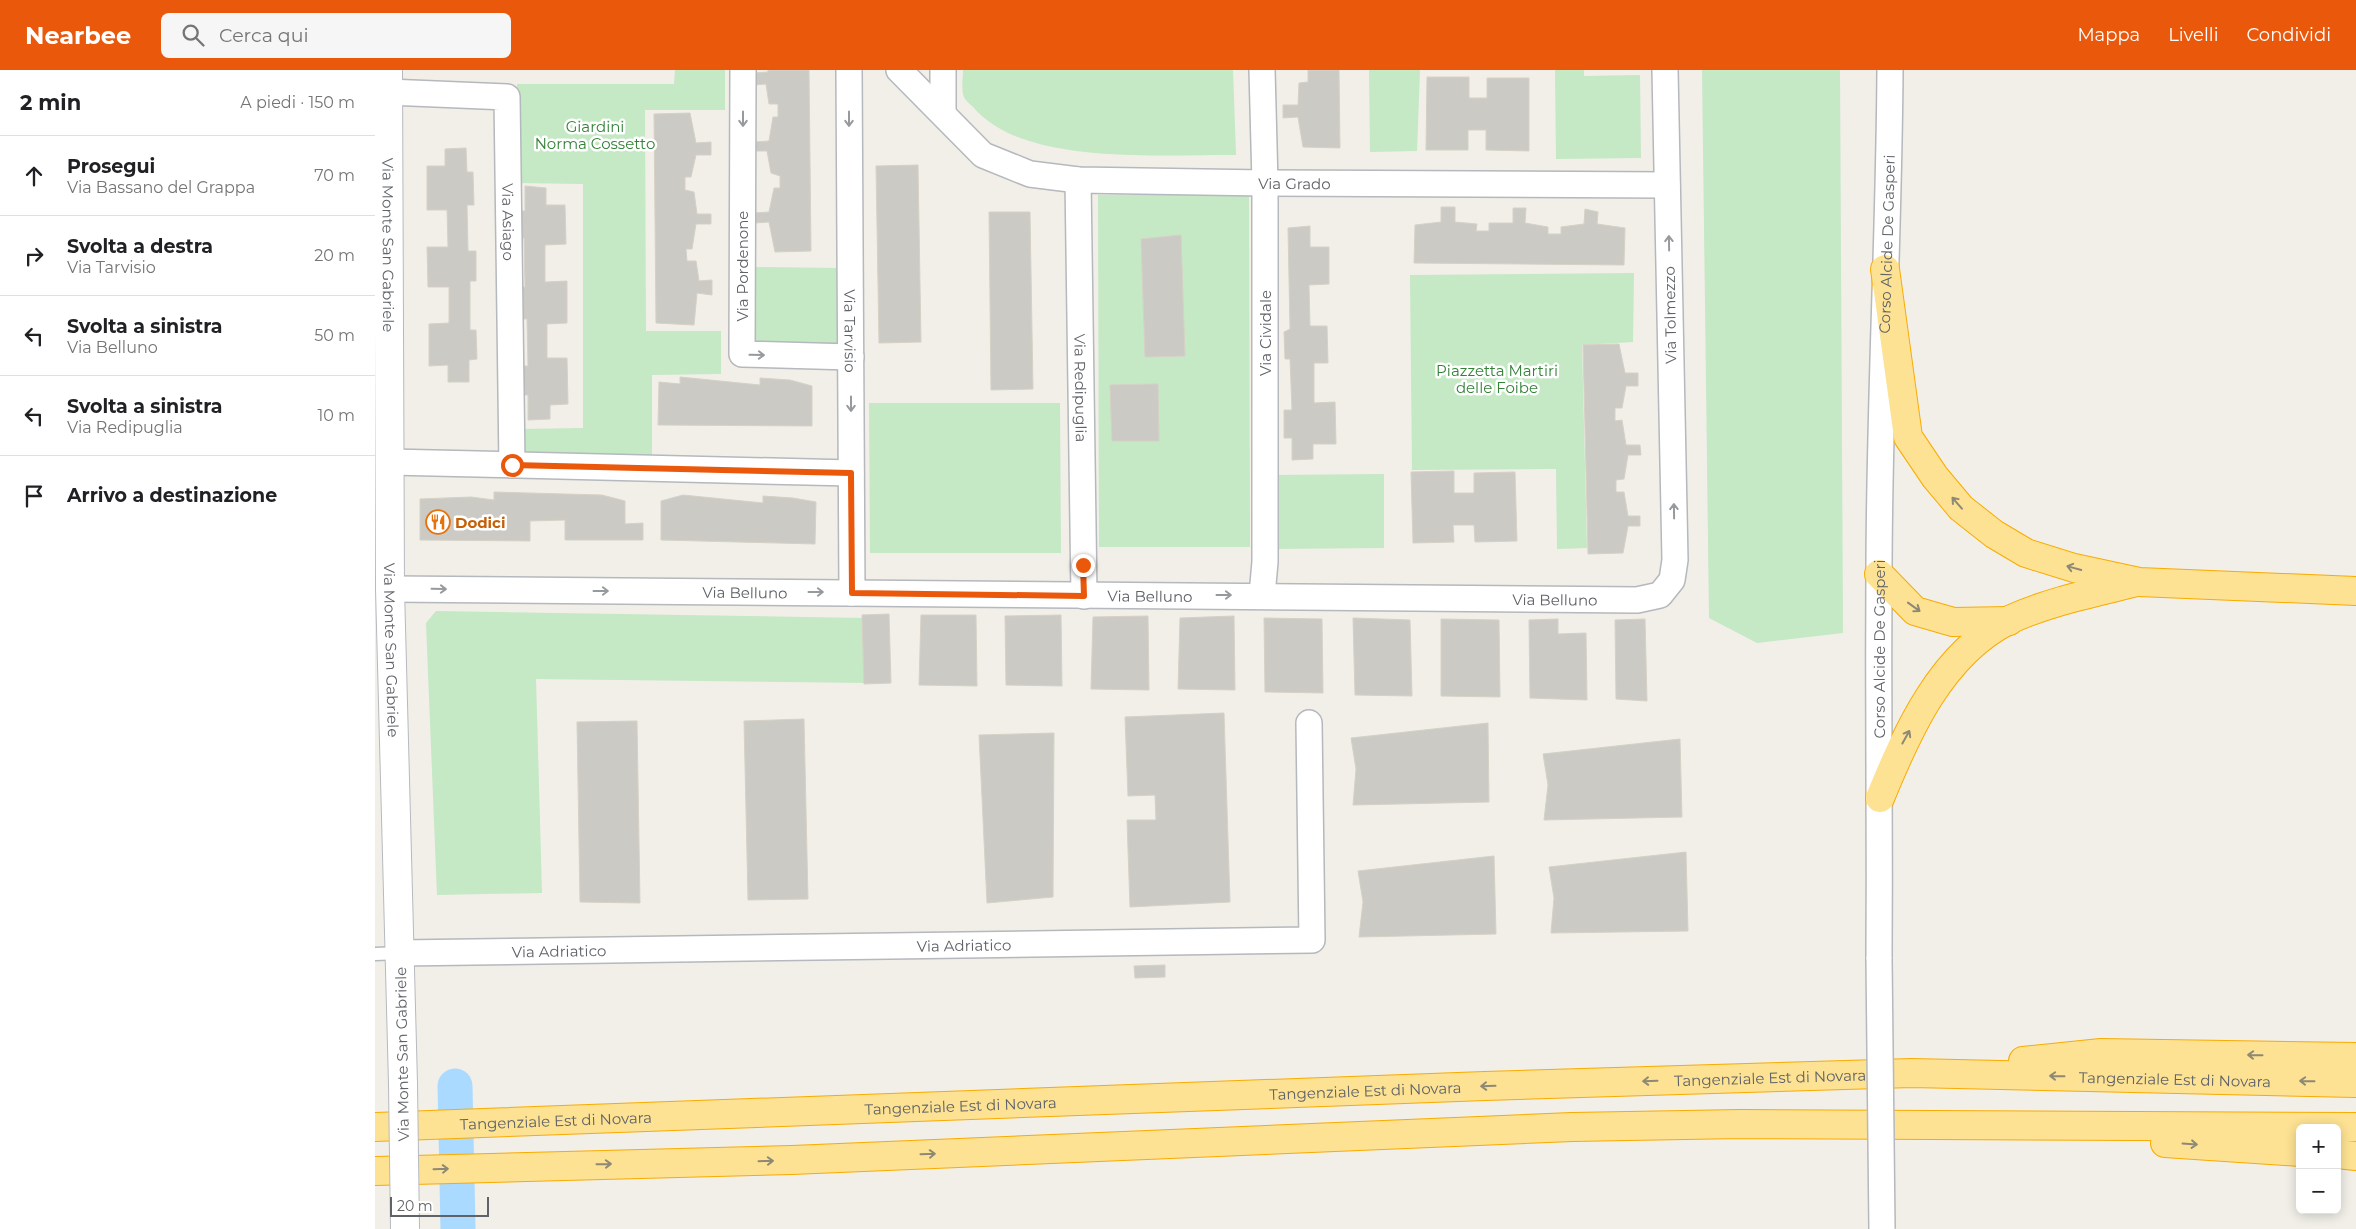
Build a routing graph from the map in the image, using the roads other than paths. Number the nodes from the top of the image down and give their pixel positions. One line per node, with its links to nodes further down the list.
1 (743, 70): 15 (street, Via Pordenone, one-way to 15)
2 (849, 70): 15 (street, Via Tarvisio, one-way to 15)
3 (899, 70): 9 (street, Via Grado)
4 (943, 70): 9 (street)
5 (1262, 70): 11 (street, Via Cividale)
6 (1665, 70): 12 (street, Via Tolmezzo)
7 (1890, 70): 13 (street, Corso Alcide De Gasperi)
8 (388, 81): 14 (street, Via Monte San Gabriele); 17 (street, Via Asiago)
9 (943, 112): 10 (street, Via Grado)
10 (1078, 180): 11 (street, Via Grado); 26 (street, Via Redipuglia)
11 (1265, 183): 12 (street, Via Grado); 25 (street, Via Cividale)
12 (1667, 185): 19 (street, Via Tolmezzo, one-way to 12)
13 (1885, 269): 20 (street, Corso Alcide De Gasperi); 21 (highway, one-way to 13)
14 (382, 308): 16 (street, Via Monte San Gabriele)
15 (851, 357): 18 (street, Via Tarvisio, one-way to 18)
16 (390, 462): 17 (street); 22 (street, Via Monte San Gabriele)
17 (512, 465): 18 (street)
18 (851, 473): 24 (street, Via Tarvisio)
19 (1675, 560): 25 (street, Via Belluno)
20 (1879, 574): 28 (highway, one-way to 28); 30 (street, Corso Alcide De Gasperi)
21 (2139, 582): 23 (highway); 28 (highway)
22 (390, 589): 24 (street, Via Belluno, one-way to 24); 27 (street, Via Monte San Gabriele)
23 (2356, 591)
24 (852, 593): 26 (street, Via Belluno)
25 (1262, 595): 26 (street, Via Belluno, one-way to 25)
26 (1084, 596)
27 (383, 617): 31 (street, Via Monte San Gabriele)
28 (2009, 621): 30 (highway, one-way to 28)
29 (1309, 723): 31 (street, Via Adriatico)
30 (1881, 798): 43 (street, Corso Alcide De Gasperi, bridge)
31 (387, 954): 42 (street, Via Monte San Gabriele, bridge)
32 (2356, 1058): 33 (highway, one-way to 33)
33 (1912, 1073): 34 (highway, Tangenziale Est di Novara, one-way to 33); 37 (highway, Tangenziale Est di Novara, one-way to 37)
34 (2356, 1083)
35 (1914, 1126): 36 (highway); 38 (highway, one-way to 38); 41 (highway, one-way to 35)
36 (2356, 1127)
37 (375, 1128)
38 (2296, 1152)
39 (2341, 1154): 40 (highway)
40 (2356, 1156)
41 (375, 1171)
42 (405, 1229)
43 (1881, 1229)

